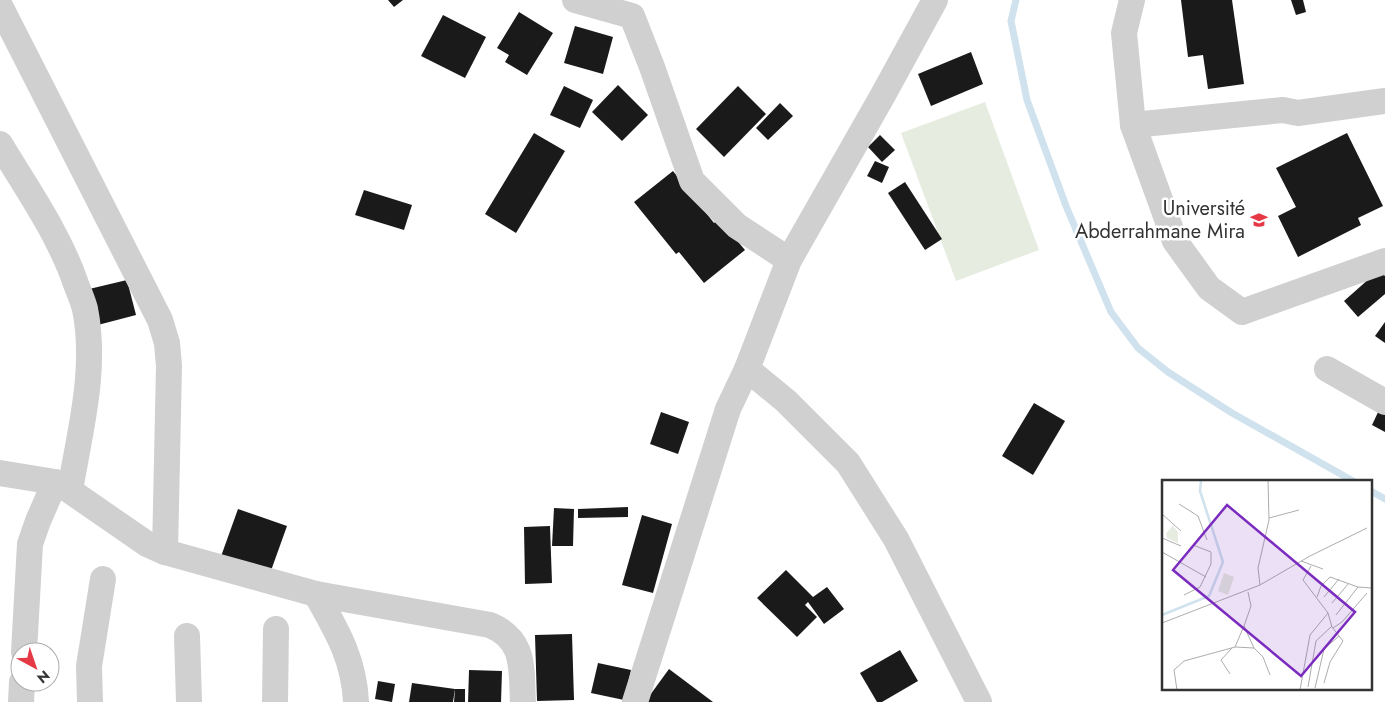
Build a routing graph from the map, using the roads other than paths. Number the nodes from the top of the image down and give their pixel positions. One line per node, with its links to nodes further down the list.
1 (575, 0): 5 (street)
2 (935, 0): 9 (street)
3 (1132, 0): 7 (street)
4 (0, 6): 16 (street)
5 (631, 8): 9 (street)
6 (1385, 101): 7 (street)
7 (1133, 125): 10 (street)
8 (0, 144): 15 (street)
9 (789, 260): 11 (street)
10 (1385, 261)
11 (747, 369): 27 (street); 28 (street)
12 (1327, 369): 13 (street)
13 (1385, 402)
14 (0, 473): 15 (street)
15 (62, 486): 16 (street); 21 (street)
16 (165, 552): 18 (street)
17 (103, 579): 22 (street)
18 (316, 594): 25 (street); 26 (street)
19 (276, 629): 24 (street)
20 (187, 636): 23 (street)
21 (25, 642)
22 (90, 702)
23 (189, 702)
24 (275, 702)
25 (356, 702)
26 (523, 702)
27 (635, 702)
28 (979, 702)

